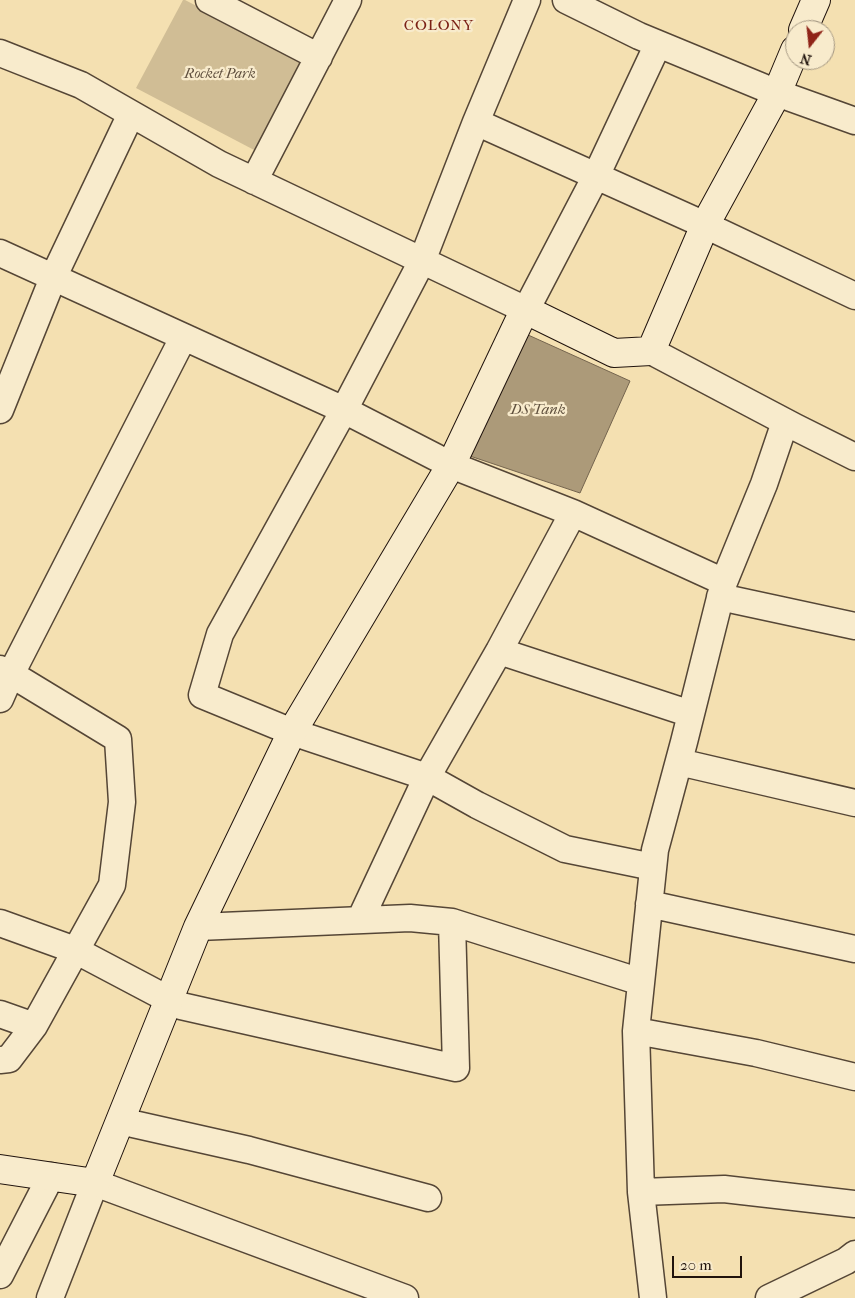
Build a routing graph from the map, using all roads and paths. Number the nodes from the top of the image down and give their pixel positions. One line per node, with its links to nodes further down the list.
1 (209, 0): 9 (street)
2 (348, 0): 9 (street)
3 (527, 0): 14 (street)
4 (566, 0): 7 (street)
5 (816, 0): 6 (main road)
6 (807, 20)
7 (658, 44): 11 (street); 15 (street)
8 (0, 53): 12 (street)
9 (319, 57): 16 (street)
10 (787, 70): 11 (main road)
11 (777, 93): 13 (street); 17 (main road)
12 (131, 114): 16 (street); 20 (street)
13 (855, 121)
14 (476, 122): 15 (street); 19 (street)
15 (596, 176): 17 (street); 22 (street)
16 (254, 181): 19 (street)
17 (705, 224): 21 (street); 24 (main road)
18 (0, 253): 20 (street)
19 (422, 261): 22 (street); 26 (street)
20 (53, 278): 23 (street); 25 (street)
21 (855, 296)
22 (526, 310): 24 (main road); 29 (main road)
23 (183, 338): 26 (street); 34 (street)
24 (651, 351): 27 (street)
25 (0, 410)
26 (344, 410): 29 (street); 37 (street)
27 (785, 422): 28 (street); 31 (street)
28 (855, 457)
29 (450, 465): 30 (street); 37 (main road)
30 (573, 513): 31 (street); 33 (street)
31 (722, 589): 32 (street); 36 (street)
32 (855, 626)
33 (499, 651): 36 (street); 39 (street)
34 (6, 671): 35 (street); 48 (street)
35 (0, 699)
36 (691, 714): 38 (street)
37 (292, 732): 39 (street); 46 (main road)
38 (679, 762): 40 (street); 41 (street)
39 (428, 777): 41 (street); 43 (street)
40 (855, 803)
41 (653, 867): 42 (street)
42 (649, 904): 47 (street); 49 (street)
43 (360, 920): 44 (street); 46 (street)
44 (452, 922): 49 (street); 50 (street)
45 (0, 923): 48 (street)
46 (198, 927): 50 (main road)
47 (855, 949)
48 (75, 950): 50 (street); 52 (street)
49 (641, 982): 53 (street)
50 (169, 1000): 56 (main road)
51 (0, 1014): 52 (street)
52 (34, 1026): 54 (street)
53 (636, 1031): 55 (street); 60 (street)
54 (0, 1060)
55 (855, 1077)
56 (120, 1121): 59 (main road); 61 (street)
57 (0, 1169): 58 (main road)
58 (51, 1176): 59 (main road); 64 (street)
59 (95, 1184): 65 (street); 66 (street)
60 (641, 1192): 62 (street); 67 (street)
61 (428, 1198)
62 (855, 1204)
63 (855, 1254): 68 (street)
64 (0, 1275)
65 (50, 1298)
66 (405, 1298)
67 (653, 1298)
68 (769, 1298)

